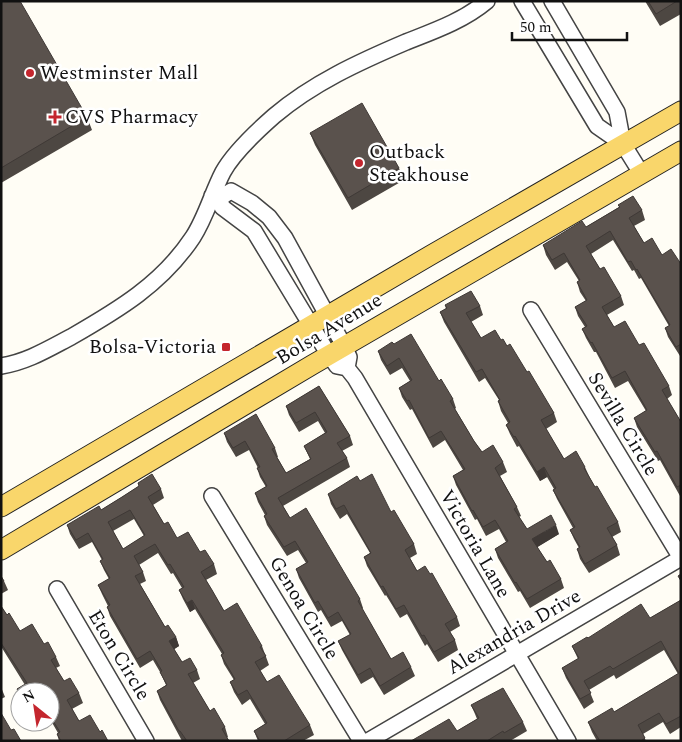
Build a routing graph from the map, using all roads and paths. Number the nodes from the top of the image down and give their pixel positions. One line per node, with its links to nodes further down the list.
1 (487, 1): 8 (street)
2 (522, 1): 5 (street)
3 (552, 1): 5 (street)
4 (681, 111): 5 (main road, Bolsa Avenue)
5 (623, 144): 7 (street); 10 (main road, Bolsa Avenue)
6 (681, 151): 7 (main road, Bolsa Avenue)
7 (641, 173): 12 (main road, Bolsa Avenue)
8 (216, 197): 10 (street, Victoria Lane); 11 (street, Victoria Lane); 13 (street)
9 (531, 310): 17 (street, Sevilla Circle)
10 (327, 315): 11 (main road, Bolsa Avenue); 12 (street, Victoria Lane)
11 (311, 326): 12 (street, Victoria Lane); 15 (main road, Bolsa Avenue)
12 (337, 350): 16 (main road, Bolsa Avenue); 19 (street, Victoria Lane)
13 (1, 366)
14 (212, 496): 21 (street, Genoa Circle)
15 (1, 507)
16 (1, 550)
17 (681, 558): 19 (street, Alexandria Drive)
18 (57, 589): 20 (street, Eton Circle)
19 (517, 654): 22 (street, Alexandria Drive); 23 (street, Victoria Lane)
20 (146, 741)
21 (361, 741)
22 (368, 741)
23 (568, 741)

